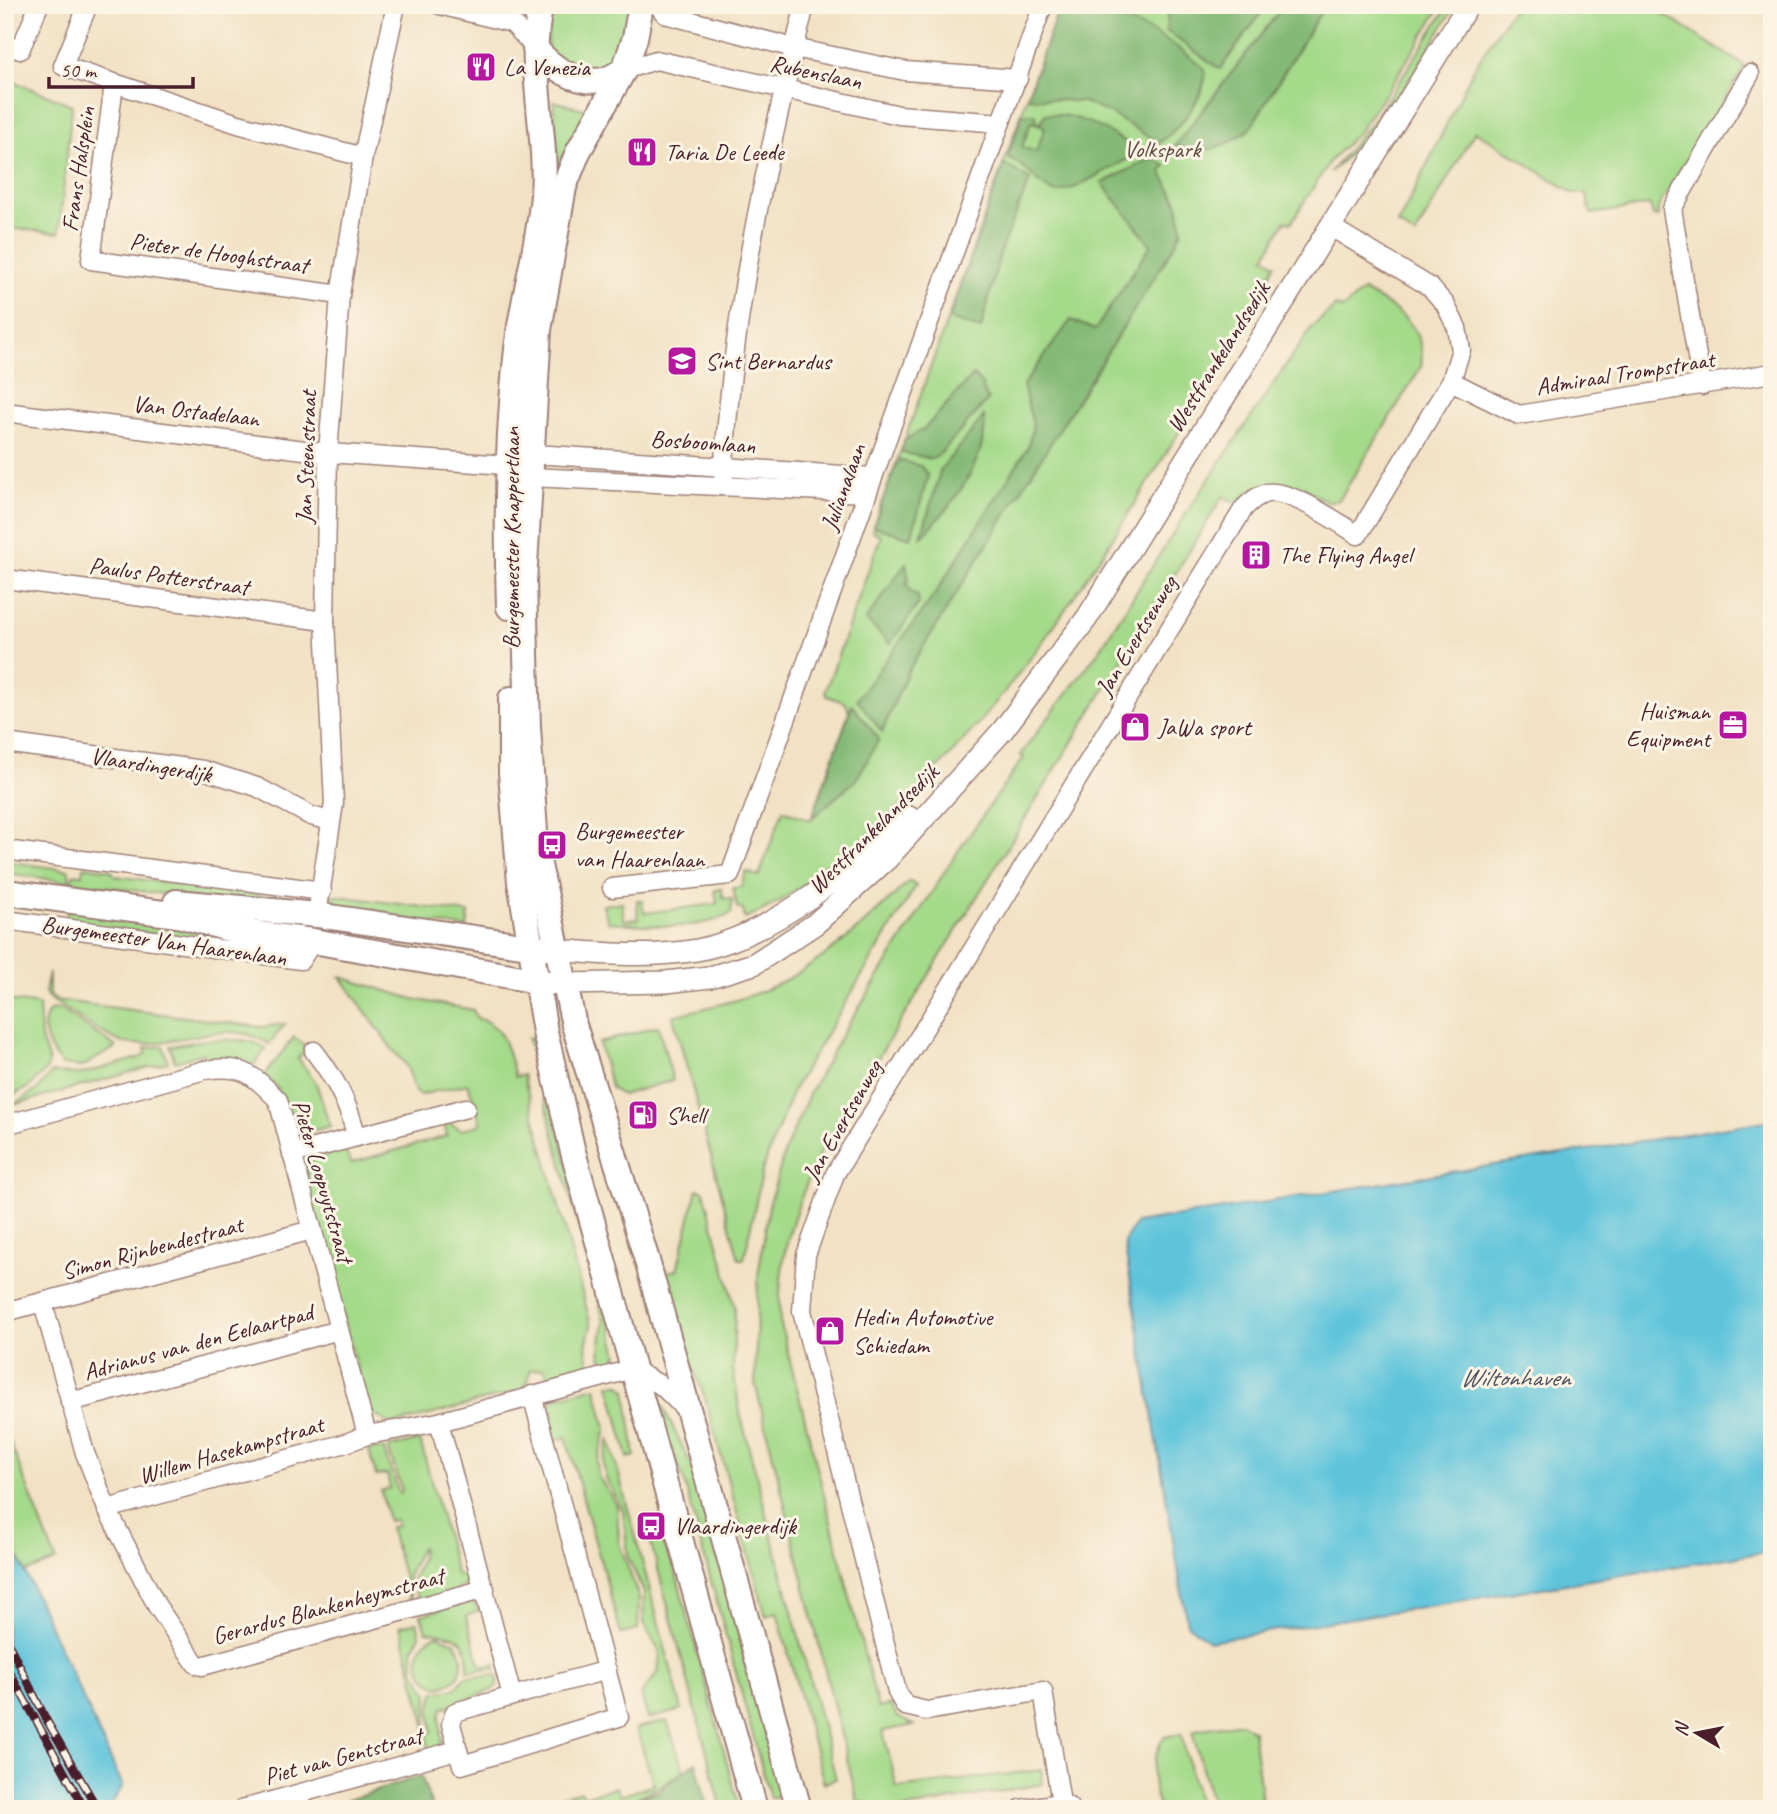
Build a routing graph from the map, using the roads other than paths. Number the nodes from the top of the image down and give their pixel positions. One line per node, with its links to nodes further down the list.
1 (39, 5): 11 (street)
2 (88, 5): 17 (street)
3 (396, 5): 20 (street, Jan Steenstraat)
4 (440, 5): 12 (street)
5 (541, 5): 12 (main road, Burgemeester Knappertlaan)
6 (641, 5): 14 (main road, Burgemeester Knappertlaan)
7 (658, 5): 13 (street, Rubenslaan)
8 (805, 5): 13 (street)
9 (1043, 5): 16 (street, Julianalaan)
10 (1468, 5): 21 (street, Westfrankelandsedijk)
11 (5, 44)
12 (535, 48): 14 (main road); 29 (main road, Burgemeester Knappertlaan)
13 (794, 48): 16 (street, Rubenslaan); 18 (street)
14 (624, 70): 18 (street, Rubenslaan); 30 (main road, Burgemeester Knappertlaan)
15 (1750, 74): 26 (street)
16 (1018, 79): 19 (street, Julianalaan)
17 (114, 84): 20 (street); 22 (street, Frans Halsplein)
18 (782, 91): 19 (street, Rubenslaan); 31 (street)
19 (1000, 123): 32 (street, Julianalaan)
20 (363, 157): 23 (street, Jan Steenstraat)
21 (1331, 227): 25 (street); 35 (street, Westfrankelandsedijk)
22 (91, 260): 23 (street, Pieter de Hooghstraat)
23 (340, 295): 28 (street, Jan Steenstraat)
24 (1772, 373): 26 (street, Admiraal Trompstraat)
25 (1451, 382): 26 (street, Admiraal Trompstraat); 69 (street, Jan Evertsenweg)
26 (1702, 386)
27 (5, 412): 28 (street, Van Ostadelaan)
28 (328, 453): 29 (street, Van Ostadelaan); 34 (street, Jan Steenstraat)
29 (507, 465): 30 (street); 45 (main road, Burgemeester Knappertlaan)
30 (530, 466): 31 (street, Bosboomlaan); 46 (main road, Burgemeester Knappertlaan)
31 (724, 477): 32 (street, Bosboomlaan)
32 (869, 485): 40 (street, Julianalaan)
33 (5, 579): 34 (street, Paulus Potterstraat)
34 (326, 621): 37 (street, Jan Steenstraat)
35 (1003, 730): 46 (street, Westfrankelandsedijk); 48 (street, Westfrankelandsedijk)
36 (5, 743): 37 (street, Vlaardingerdijk)
37 (331, 821): 42 (street, Jan Steenstraat)
38 (5, 850): 42 (street, Burgemeester Van Haarenlaan)
39 (5, 878): 42 (main road, Burgemeester Van Haarenlaan)
40 (612, 888)
41 (5, 892): 44 (main road, Burgemeester Van Haarenlaan)
42 (320, 903): 44 (main road, Burgemeester Van Haarenlaan); 45 (main road, Burgemeester Van Haarenlaan)
43 (5, 920): 44 (street, Burgemeester Van Haarenlaan)
44 (313, 941): 47 (main road, Burgemeester Van Haarenlaan)
45 (528, 946): 46 (main road, Burgemeester Van Haarenlaan); 47 (main road)
46 (557, 950): 48 (main road)
47 (536, 982): 48 (main road, Burgemeester Van Haarenlaan); 58 (main road)
48 (565, 984): 61 (main road)
49 (314, 1051): 52 (street)
50 (466, 1108): 52 (street)
51 (5, 1125): 53 (street, Pieter Loopuytstraat)
52 (356, 1136): 53 (street)
53 (292, 1154): 54 (street, Pieter Loopuytstraat)
54 (312, 1230): 55 (street, Simon Rijnbendestraat); 57 (street, Pieter Loopuytstraat)
55 (43, 1303): 56 (street, Simon Rijnbendestraat); 60 (street)
56 (5, 1312)
57 (339, 1329): 60 (street, Adrianus van den Eelaartpad); 63 (street, Pieter Loopuytstraat)
58 (632, 1369): 59 (street); 61 (street); 71 (main road)
59 (532, 1395): 62 (street); 66 (street)
60 (70, 1402): 64 (street)
61 (692, 1416): 72 (main road)
62 (439, 1422): 63 (street); 65 (street)
63 (367, 1434): 64 (street, Willem Hasekampstraat)
64 (107, 1509): 65 (street, Gerardus Blankenheymstraat)
65 (485, 1589): 67 (street)
66 (607, 1670): 67 (street); 68 (street)
67 (512, 1696): 68 (street)
68 (457, 1750): 70 (street, Piet van Gentstraat)
69 (1065, 1807): 73 (street)
70 (243, 1809)
71 (755, 1809)
72 (799, 1809)
73 (1021, 1809)

